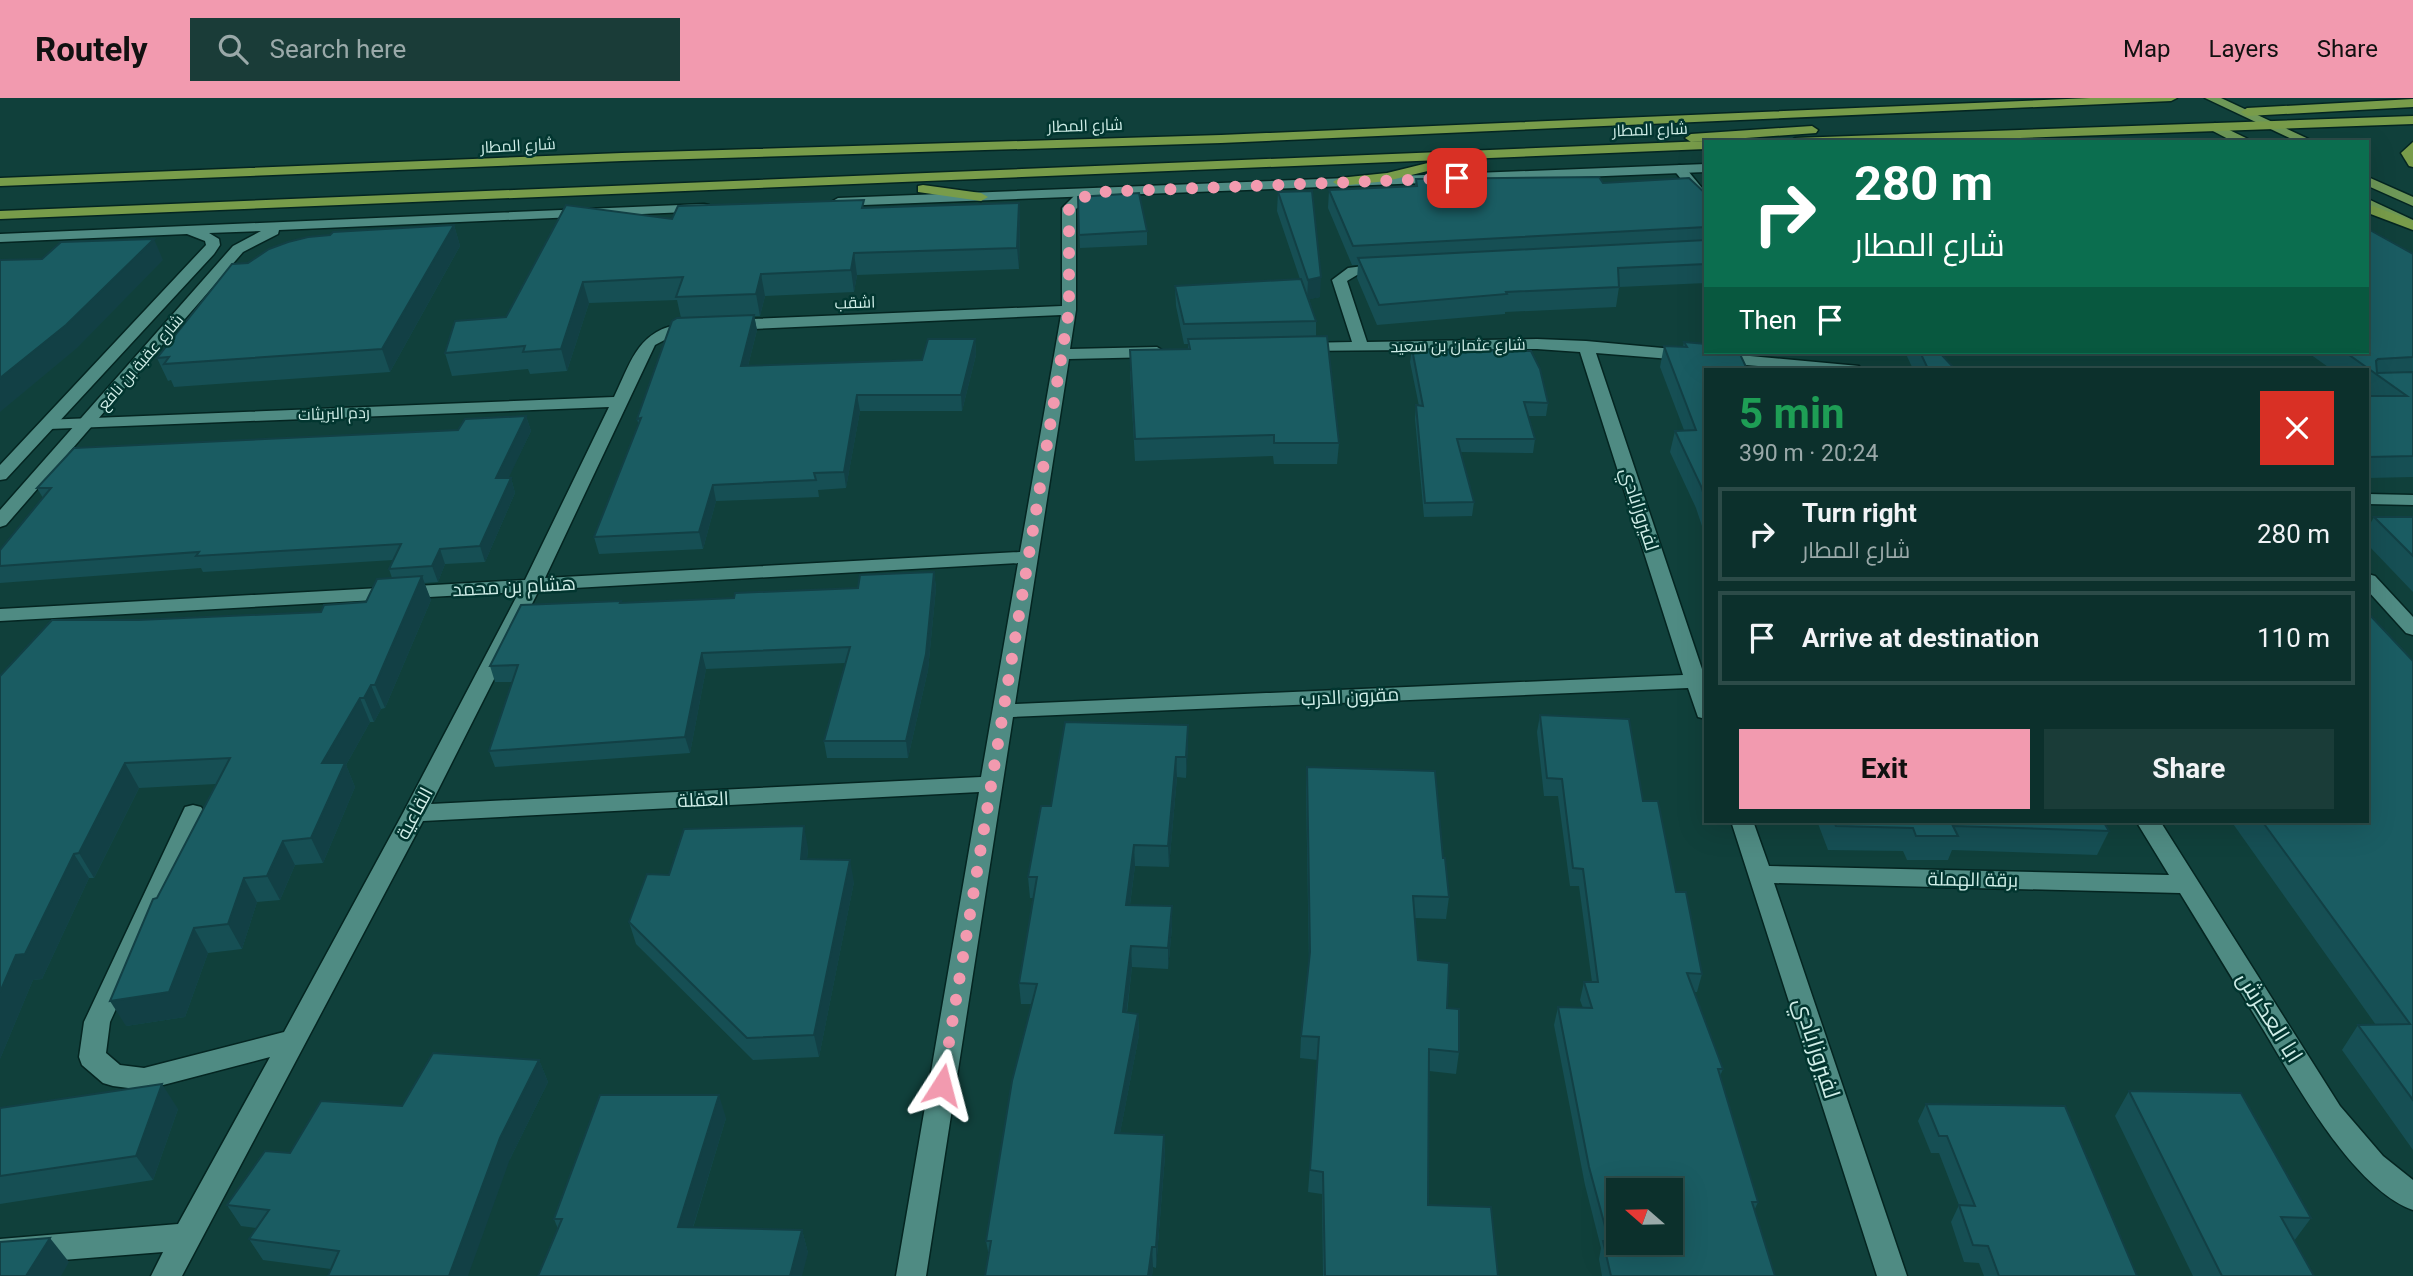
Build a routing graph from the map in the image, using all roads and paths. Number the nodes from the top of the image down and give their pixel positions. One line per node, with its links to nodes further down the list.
1 (2171, 98): 3 (highway, شارع المطار)
2 (2211, 98): 5 (main road)
3 (2126, 100): 14 (highway); 20 (highway, شارع المطار)
4 (2413, 103): 5 (highway)
5 (2243, 112): 7 (main road); 8 (highway)
6 (2413, 120): 7 (highway)
7 (2271, 125): 8 (highway); 11 (main road)
8 (2215, 127): 9 (highway); 10 (main road)
9 (1855, 140)
10 (2240, 140)
11 (2305, 140)
12 (1704, 145): 14 (highway, شارع المطار)
13 (2413, 146): 16 (highway)
14 (1602, 148): 15 (highway, شارع المطار)
15 (1469, 155): 22 (highway); 23 (highway, شارع المطار)
16 (2413, 163)
17 (1704, 168): 18 (street)
18 (1679, 169): 22 (street); 28 (street)
19 (2369, 169): 24 (main road)
20 (0, 181)
21 (2369, 181): 29 (main road)
22 (1339, 182): 25 (street)
23 (757, 183): 27 (highway); 35 (highway, شارع المطار)
24 (2413, 190)
25 (1097, 192): 26 (street); 33 (street)
26 (1037, 194): 27 (street); 33 (street)
27 (981, 197): 30 (street)
28 (1704, 199)
29 (2413, 202)
30 (830, 203)
31 (2369, 203): 37 (main road)
32 (720, 207): 36 (street)
33 (1069, 208): 41 (street)
34 (2369, 208): 37 (highway)
35 (0, 215)
36 (295, 225): 38 (street); 51 (street, شارع عقبة بن نافع)
37 (2413, 225)
38 (189, 231): 39 (street); 52 (street, شارع عقبة بن نافع)
39 (0, 238)
40 (1407, 266): 43 (street)
41 (1069, 310): 42 (street, اشقب); 47 (street)
42 (648, 343): 50 (street, القاعية)
43 (1361, 346): 44 (street, شارع عثمان بن سعيد); 45 (street, شارع عثمان بن سعيد)
44 (1586, 346): 49 (street, شارع عثمان بن سعيد); 62 (street, لفيروزابادي)
45 (1279, 348)
46 (1170, 351): 47 (street)
47 (1062, 354): 57 (street)
48 (1829, 354): 49 (street)
49 (1846, 368)
50 (618, 401): 51 (street, ردم البريثات); 59 (street, القاعية)
51 (88, 422): 52 (street, ردم البريثات); 56 (street, شارع عقبة بن نافع)
52 (49, 424): 53 (street, شارع عقبة بن نافع)
53 (0, 475)
54 (2369, 499): 55 (street)
55 (2413, 500)
56 (0, 521)
57 (1028, 557): 59 (street, هشام بن محمد); 64 (street)
58 (2369, 581): 61 (street)
59 (532, 585): 60 (street, هشام بن محمد); 67 (street, القاعية)
60 (0, 615)
61 (2413, 629)
62 (1696, 681): 63 (street, لفيروزابادي); 64 (street, مقرون الدرب)
63 (1704, 706)
64 (1003, 711): 65 (street)
65 (991, 785): 67 (street, العقلة); 77 (street)
66 (193, 813): 72 (street)
67 (415, 813): 72 (street, القاعية)
68 (1743, 823): 70 (street, لفيروزابادي)
69 (2149, 823): 71 (street, ابا العكرش)
70 (1759, 874): 71 (street, برقة الهملة); 78 (street, لفيروزابادي)
71 (2187, 884): 73 (street, ابا العكرش)
72 (293, 1040): 74 (street, القاعية)
73 (2413, 1197)
74 (187, 1237): 75 (street); 76 (street, القاعية)
75 (0, 1252)
76 (166, 1276)
77 (911, 1276)
78 (1892, 1276)

